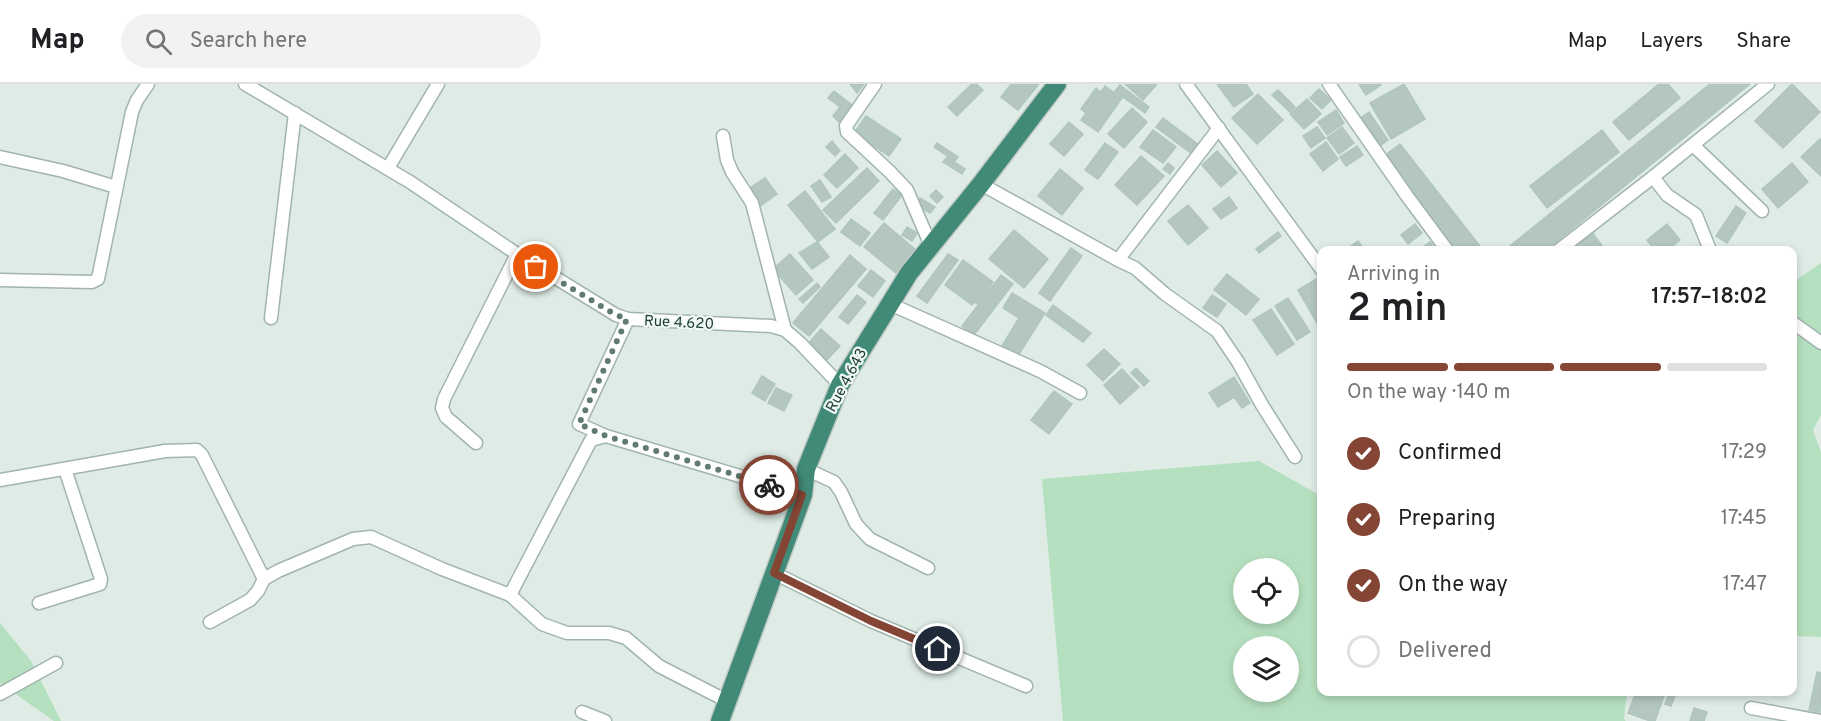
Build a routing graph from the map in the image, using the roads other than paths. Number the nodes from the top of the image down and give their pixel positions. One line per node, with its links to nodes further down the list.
1 (148, 84): 17 (street)
2 (244, 84): 9 (street, Rue 4.620)
3 (438, 84): 14 (street)
4 (874, 84): 19 (street)
5 (1057, 84): 16 (highway, Rue 4.643)
6 (1186, 84): 10 (street)
7 (1329, 84): 20 (street)
8 (1768, 84): 12 (street)
9 (295, 112): 14 (street, Rue 4.620); 28 (street)
10 (1219, 128): 24 (street); 25 (street)
11 (723, 136): 31 (street)
12 (1692, 145): 15 (street); 18 (street)
13 (0, 157): 17 (street)
14 (388, 168): 23 (street, Rue 4.620)
15 (1653, 177): 21 (street); 22 (street)
16 (981, 184): 19 (highway, Rue 4.643); 24 (street)
17 (116, 187): 26 (street)
18 (1761, 211)
19 (931, 246): 27 (highway, Rue 4.643)
20 (1445, 246)
21 (1564, 246)
22 (1708, 246)
23 (517, 254): 29 (street, Rue 4.620); 36 (street)
24 (1118, 260): 37 (street)
25 (1317, 263)
26 (0, 280)
27 (890, 304): 33 (highway, Rue 4.643); 34 (street)
28 (271, 318)
29 (627, 319): 31 (street, Rue 4.620); 35 (street)
30 (1797, 326): 32 (street)
31 (785, 330): 33 (street)
32 (1821, 343)
33 (840, 385): 39 (highway, Rue 4.643)
34 (1080, 393)
35 (606, 436): 41 (street); 45 (street)
36 (476, 444)
37 (1295, 458)
38 (65, 469): 40 (street); 44 (street); 46 (street)
39 (806, 469): 41 (highway, Rue 4.643); 42 (street)
40 (0, 480)
41 (802, 495): 43 (highway, Rue 4.643)
42 (928, 568)
43 (774, 573): 49 (street); 51 (highway, Rue 4.643)
44 (264, 579): 45 (street); 47 (street)
45 (510, 595): 51 (street)
46 (39, 603)
47 (210, 622)
48 (56, 663): 50 (street)
49 (1026, 686)
50 (0, 694)
51 (727, 701): 55 (highway, Rue 4.643)
52 (1751, 708): 56 (street)
53 (582, 711): 54 (street)
54 (605, 721)
55 (720, 721)
56 (1821, 721)

